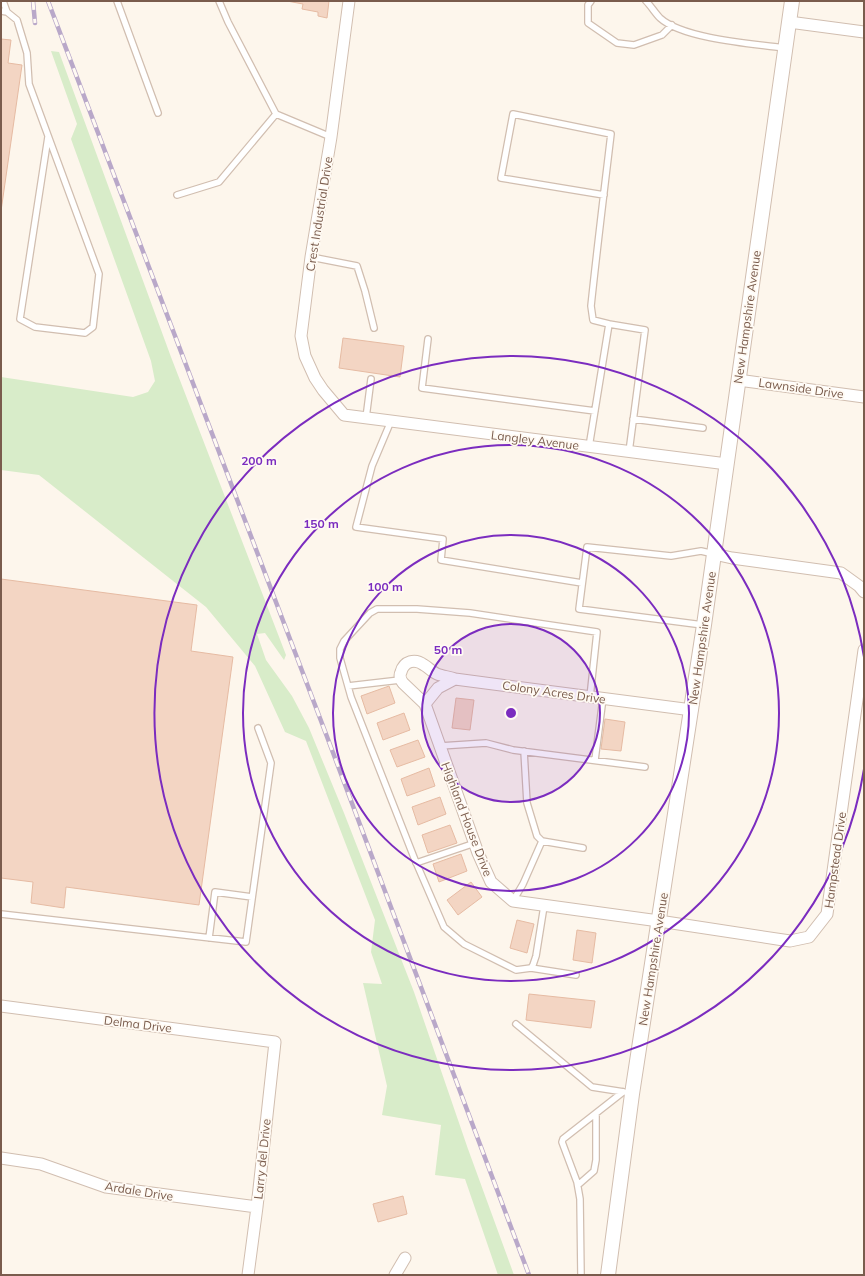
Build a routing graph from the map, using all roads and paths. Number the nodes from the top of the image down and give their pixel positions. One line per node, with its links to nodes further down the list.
1 (3, 1): 8 (lane)
2 (117, 1): 13 (lane)
3 (219, 1): 14 (lane)
4 (349, 1): 16 (street, Crest Industrial Drive)
5 (591, 1): 10 (lane)
6 (646, 1): 10 (lane)
7 (792, 1): 9 (street, New Hampshire Avenue)
8 (4, 11): 15 (lane)
9 (789, 22): 11 (street); 12 (street, New Hampshire Avenue)
10 (672, 25): 12 (lane)
11 (864, 32)
12 (785, 48): 24 (street, New Hampshire Avenue)
13 (158, 113)
14 (276, 114): 16 (lane); 17 (lane)
15 (48, 137): 15 (lane)
16 (331, 137): 19 (street, Crest Industrial Drive)
17 (177, 195)
18 (604, 195): 18 (lane); 20 (lane)
19 (311, 257): 21 (lane); 27 (street, Crest Industrial Drive)
20 (609, 324): 26 (lane); 29 (lane)
21 (374, 328)
22 (428, 339): 26 (lane)
23 (371, 379): 28 (lane)
24 (738, 380): 25 (street, Lawnside Drive); 34 (street, New Hampshire Avenue)
25 (864, 397)
26 (595, 412): 32 (lane)
27 (344, 415): 28 (street, Langley Avenue)
28 (366, 418): 30 (street, Langley Avenue)
29 (634, 419): 31 (lane); 33 (lane)
30 (391, 421): 32 (street, Langley Avenue); 36 (lane)
31 (703, 428)
32 (589, 447): 33 (street, Langley Avenue)
33 (629, 452): 34 (street, Langley Avenue)
34 (726, 464): 35 (street, New Hampshire Avenue)
35 (714, 554): 36 (lane); 37 (street); 38 (street, New Hampshire Avenue)
36 (582, 583): 38 (lane)
37 (864, 592)
38 (704, 625): 46 (street, New Hampshire Avenue)
39 (864, 650): 60 (street, Hampstead Drive)
40 (455, 679): 41 (street, Colony Acres Drive); 43 (street, Colony Acres Drive); 45 (street)
41 (400, 680): 42 (lane); 45 (street)
42 (348, 686): 43 (lane); 55 (lane)
43 (590, 697): 44 (street, Colony Acres Drive)
44 (603, 698): 46 (street, Colony Acres Drive); 50 (lane)
45 (425, 704): 48 (street, Highland House Drive)
46 (692, 710): 60 (street, New Hampshire Avenue)
47 (258, 728): 56 (lane)
48 (440, 746): 49 (lane); 53 (street, Highland House Drive)
49 (524, 751): 50 (lane); 52 (lane)
50 (595, 760): 51 (lane)
51 (645, 767)
52 (542, 841): 54 (lane); 57 (lane)
53 (474, 843): 55 (lane); 57 (street, Highland House Drive)
54 (583, 848)
55 (416, 863): 62 (lane)
56 (252, 897): 61 (lane); 61 (lane)
57 (513, 901): 58 (street)
58 (544, 906): 60 (street); 62 (lane)
59 (1, 914): 61 (lane)
60 (659, 921): 67 (street, New Hampshire Avenue)
61 (209, 938)
62 (530, 968): 63 (lane)
63 (576, 975)
64 (1, 1006): 66 (street, Delma Drive)
65 (516, 1024): 67 (lane)
66 (275, 1042): 71 (street, Larry del Drive)
67 (628, 1093): 68 (lane); 76 (street, New Hampshire Avenue)
68 (596, 1114): 70 (lane); 70 (lane)
69 (1, 1158): 71 (street, Ardale Drive)
70 (578, 1186): 75 (lane)
71 (257, 1207): 73 (street, Larry del Drive)
72 (405, 1258): 74 (street)
73 (248, 1275)
74 (395, 1275)
75 (581, 1275)
76 (608, 1275)

